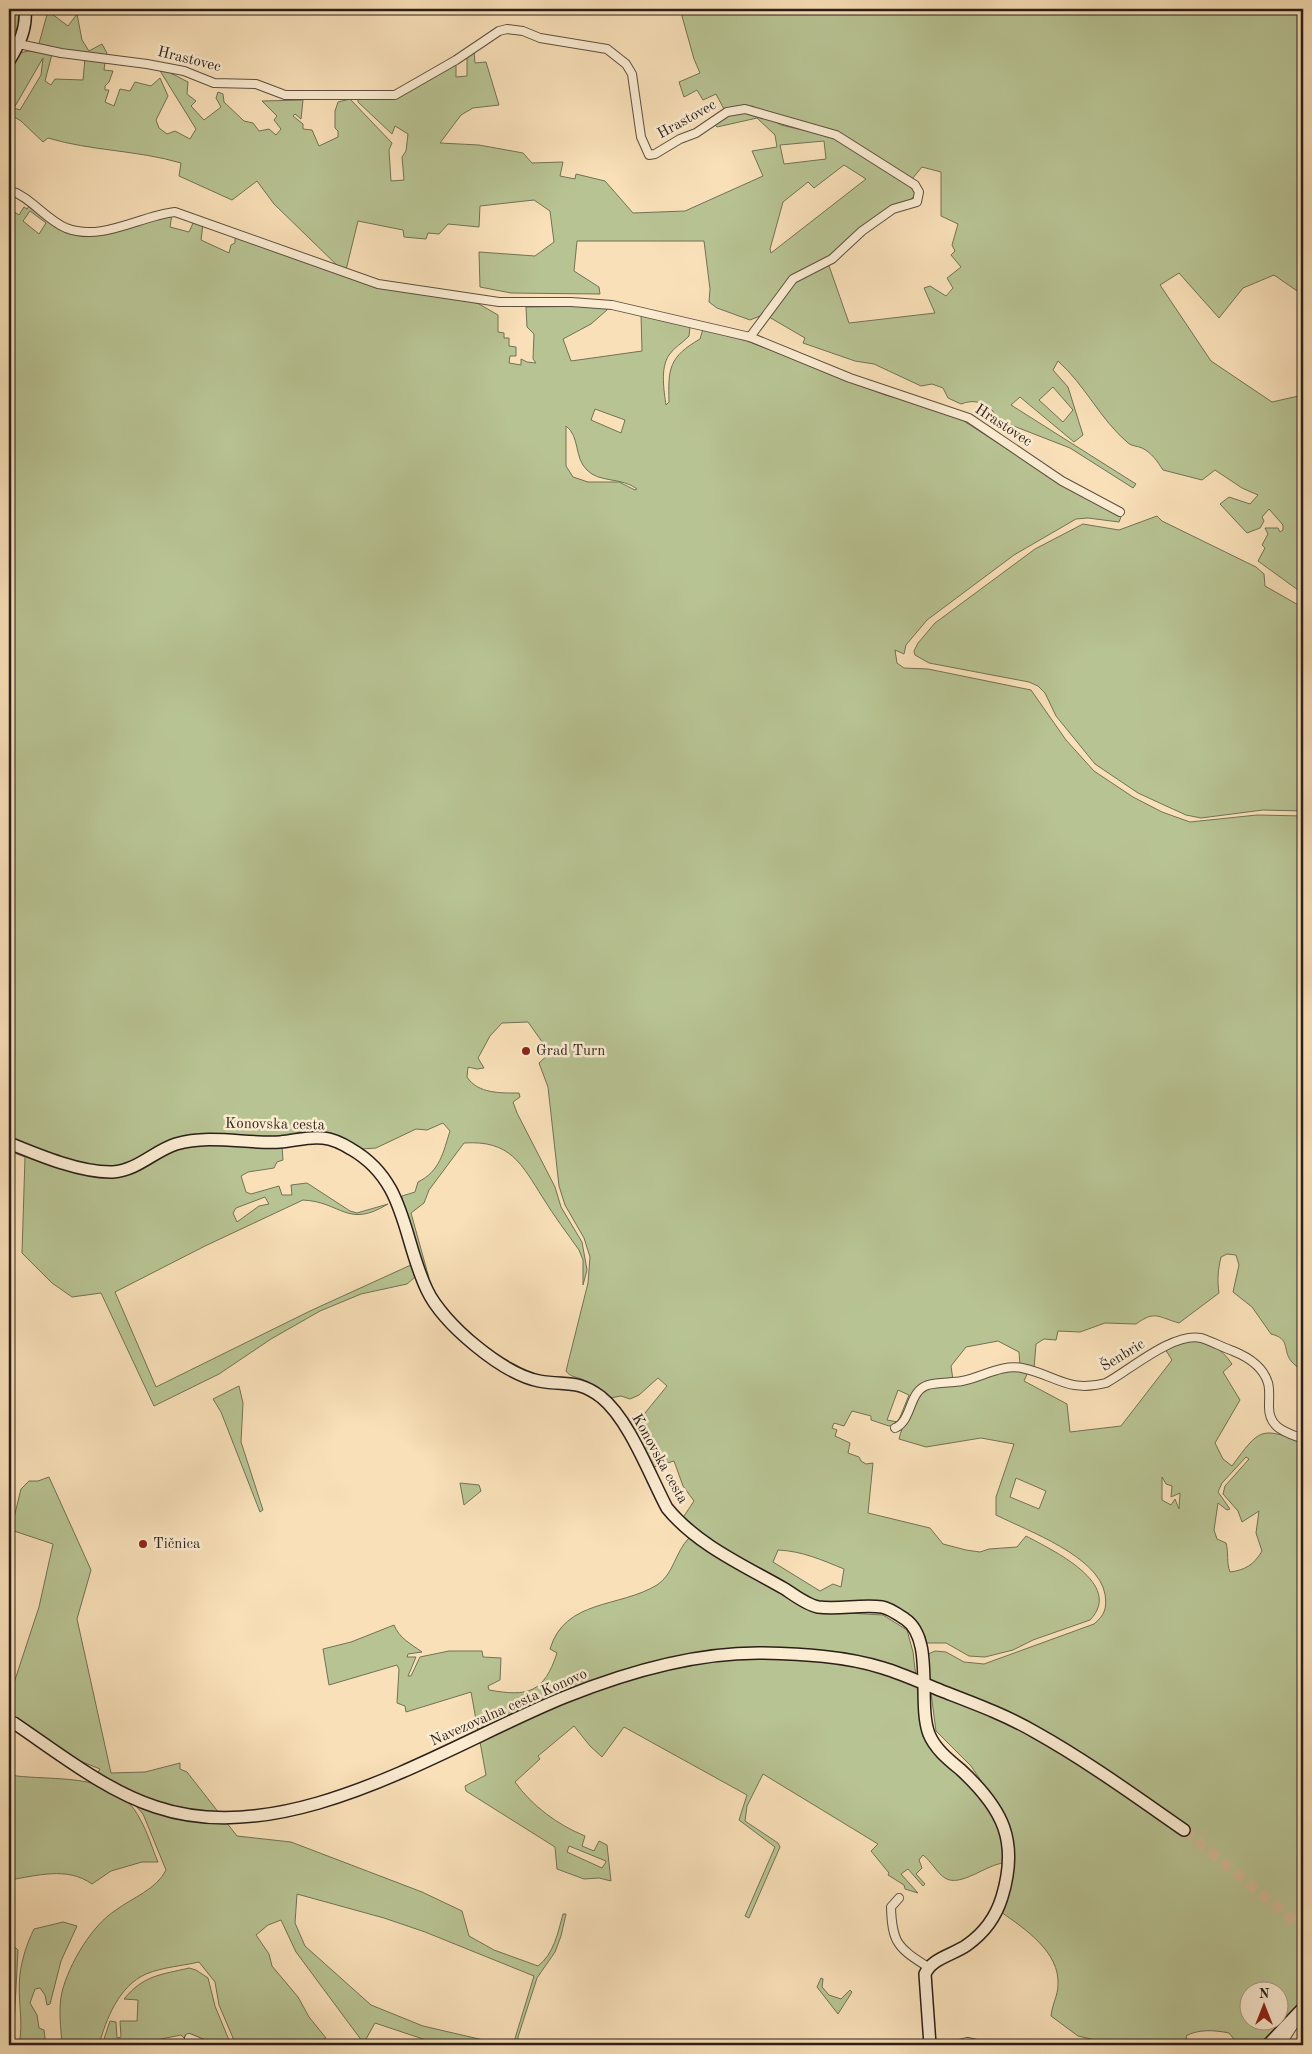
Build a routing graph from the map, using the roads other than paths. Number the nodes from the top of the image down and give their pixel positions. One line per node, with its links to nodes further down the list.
1 (25, 9): 2 (street)
2 (19, 44): 3 (street); 5 (street, Hrastovec)
3 (9, 61)
4 (9, 190): 5 (street, Hrastovec)
5 (750, 337): 6 (street, Hrastovec)
6 (1120, 512)
7 (9, 1143): 10 (street, Konovska cesta)
8 (894, 1428): 9 (street, Šenbric)
9 (1303, 1439)
10 (922, 1683): 11 (street, Navezovalna cesta Konovo); 12 (street, Navezovalna cesta Konovo); 14 (street, Konovska cesta)
11 (10, 1719)
12 (1184, 1830)
13 (900, 1898): 14 (street)
14 (928, 1967): 19 (street)
15 (1303, 2008): 22 (street)
16 (1303, 2015): 23 (street)
17 (189, 2038): 18 (street)
18 (206, 2045)
19 (930, 2045)
20 (955, 2045): 21 (street)
21 (982, 2045)
22 (1268, 2045)
23 (1281, 2045)

